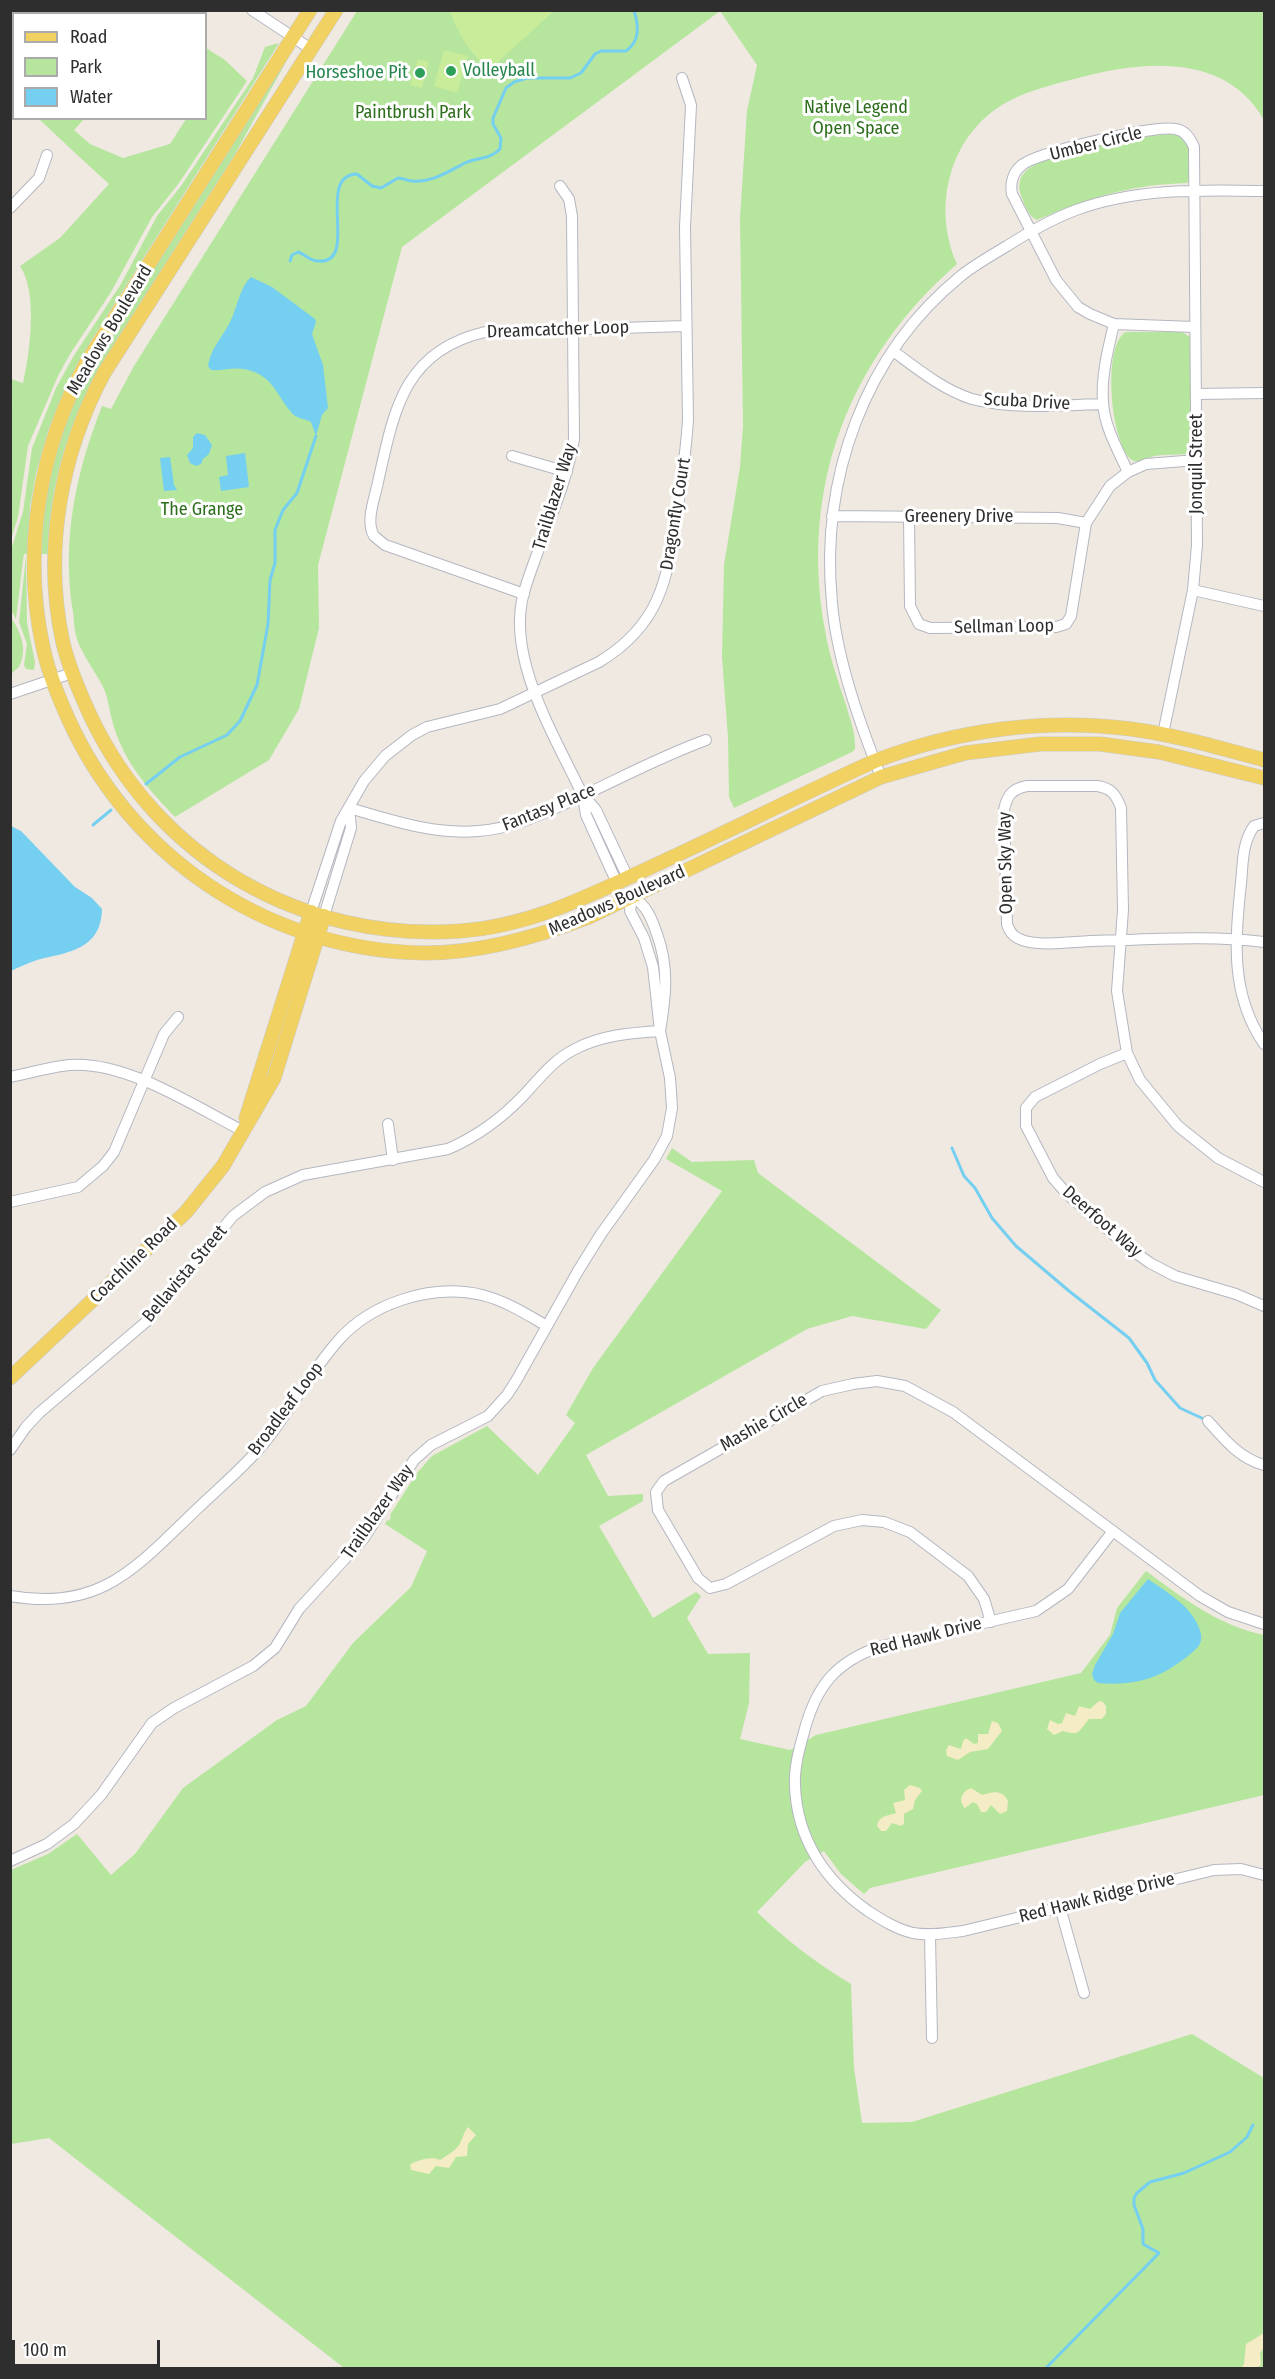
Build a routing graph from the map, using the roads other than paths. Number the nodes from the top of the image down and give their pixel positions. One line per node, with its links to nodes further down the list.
1 (252, 10): 4 (street)
2 (310, 10): 4 (main road, Meadows Boulevard)
3 (336, 10): 5 (main road, Meadows Boulevard)
4 (293, 37): 5 (street); 32 (main road, Meadows Boulevard)
5 (311, 49): 31 (main road, Meadows Boulevard)
6 (682, 78): 14 (street, Dragonfly Court)
7 (47, 155): 11 (street)
8 (560, 186): 16 (street, Trailblazer Way)
9 (1196, 190): 10 (street); 12 (street); 12 (street, Umber Circle); 15 (street, Jonquil Street)
10 (1264, 191)
11 (10, 208)
12 (1030, 232): 13 (street); 17 (street)
13 (1114, 324): 15 (street); 20 (street)
14 (686, 326): 16 (street, Dreamcatcher Loop); 33 (street, Dragonfly Court)
15 (1194, 327): 19 (street, Jonquil Street)
16 (574, 328): 24 (street, Trailblazer Way); 29 (street, Dreamcatcher Loop)
17 (893, 351): 20 (street, Scuba Drive); 25 (street)
18 (1264, 393): 19 (street)
19 (1196, 394): 22 (street, Jonquil Street)
20 (1103, 404): 23 (street)
21 (512, 456): 24 (street)
22 (1197, 460): 23 (street, Sellman Loop); 28 (street, Jonquil Street)
23 (1128, 471): 27 (street, Sellman Loop)
24 (567, 472): 29 (street, Trailblazer Way)
25 (832, 516): 26 (street, Greenery Drive); 39 (street)
26 (909, 517): 27 (street, Greenery Drive); 27 (street, Sellman Loop)
27 (1086, 523)
28 (1193, 590): 30 (street); 35 (street, Jonquil Street)
29 (524, 594): 33 (street, Trailblazer Way)
30 (1264, 606)
31 (72, 674): 32 (street); 48 (main road, Meadows Boulevard)
32 (52, 680): 34 (street); 49 (main road, Meadows Boulevard)
33 (536, 693): 42 (street, Trailblazer Way); 43 (street, Dragonfly Court)
34 (10, 694)
35 (1163, 734): 37 (main road); 38 (main road, Meadows Boulevard); 39 (main road, Meadows Boulevard)
36 (706, 740): 42 (street, Fantasy Place)
37 (1040, 744): 40 (main road, Meadows Boulevard); 41 (main road, Meadows Boulevard)
38 (1264, 760)
39 (875, 762): 40 (street); 45 (main road, Meadows Boulevard)
40 (881, 777): 47 (main road, Meadows Boulevard)
41 (1264, 778)
42 (583, 796): 43 (street, Fantasy Place); 46 (street, Trailblazer Way)
43 (349, 808): 48 (street)
44 (1259, 824): 51 (street)
45 (710, 840): 46 (main road, Meadows Boulevard); 47 (main road)
46 (623, 880): 48 (main road, Meadows Boulevard)
47 (632, 896): 50 (main road, Meadows Boulevard); 55 (street, Trailblazer Way)
48 (317, 914): 49 (main road, Coachline Road); 50 (main road, Coachline Road)
49 (304, 932): 50 (main road, Meadows Boulevard); 61 (main road, Coachline Road)
50 (318, 937): 61 (main road, Coachline Road)
51 (1235, 938): 52 (street, Open Sky Way); 53 (street, Open Sky Way); 56 (street)
52 (1122, 940): 52 (street, Open Sky Way); 57 (street)
53 (1264, 942)
54 (178, 1017): 59 (street)
55 (660, 1030): 62 (street, Bellavista Street); 66 (street, Trailblazer Way)
56 (1264, 1044)
57 (1127, 1053): 63 (street); 65 (street, Deerfoot Way)
58 (10, 1077): 59 (street)
59 (145, 1080): 61 (street); 64 (street)
60 (388, 1124): 62 (street)
61 (243, 1131): 67 (main road, Coachline Road)
62 (393, 1160): 69 (street, Bellavista Street)
63 (1264, 1182)
64 (10, 1202)
65 (1264, 1306)
66 (547, 1326): 72 (street, Broadleaf Loop); 75 (street, Trailblazer Way)
67 (10, 1378)
68 (1208, 1421): 70 (street)
69 (10, 1450)
70 (1264, 1465)
71 (1113, 1531): 73 (street, Red Hawk Drive); 73 (street, Mashie Circle); 74 (street, Mashie Circle)
72 (10, 1596)
73 (991, 1622): 78 (street, Red Hawk Drive)
74 (1264, 1624)
75 (10, 1861)
76 (1264, 1875): 77 (street, Red Hawk Ridge Drive)
77 (1060, 1907): 78 (street, Red Hawk Ridge Drive); 79 (street)
78 (930, 1935): 80 (street)
79 (1083, 1993)
80 (932, 2038)

